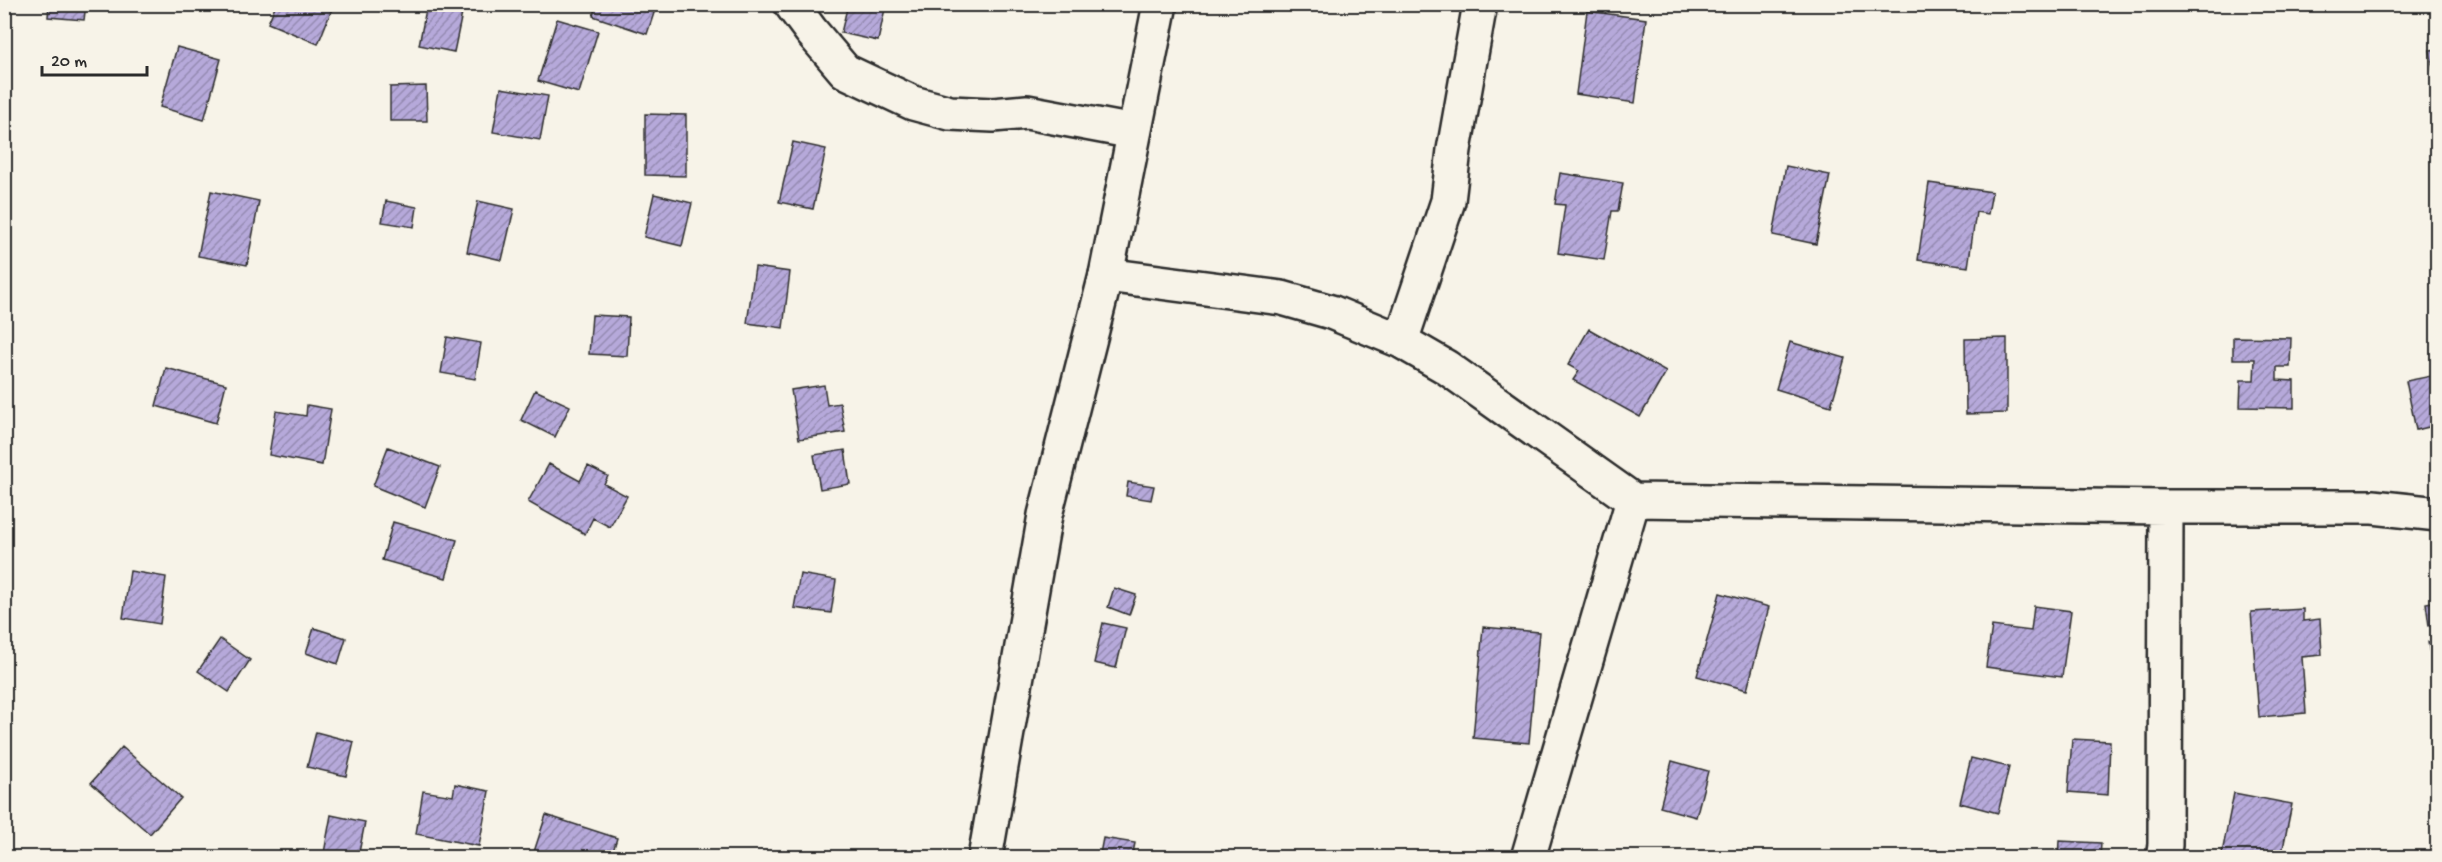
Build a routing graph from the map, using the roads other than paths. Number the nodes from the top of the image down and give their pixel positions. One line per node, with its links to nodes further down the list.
1 (791, 4): 4 (street)
2 (1160, 4): 4 (street)
3 (1480, 4): 6 (street)
4 (1134, 132): 5 (street)
5 (1106, 275): 6 (street); 10 (street)
6 (1401, 341): 7 (street)
7 (1633, 500): 8 (street); 11 (street)
8 (2166, 507): 9 (street); 12 (street)
9 (2438, 514)
10 (985, 858)
11 (1528, 858)
12 (2163, 858)

